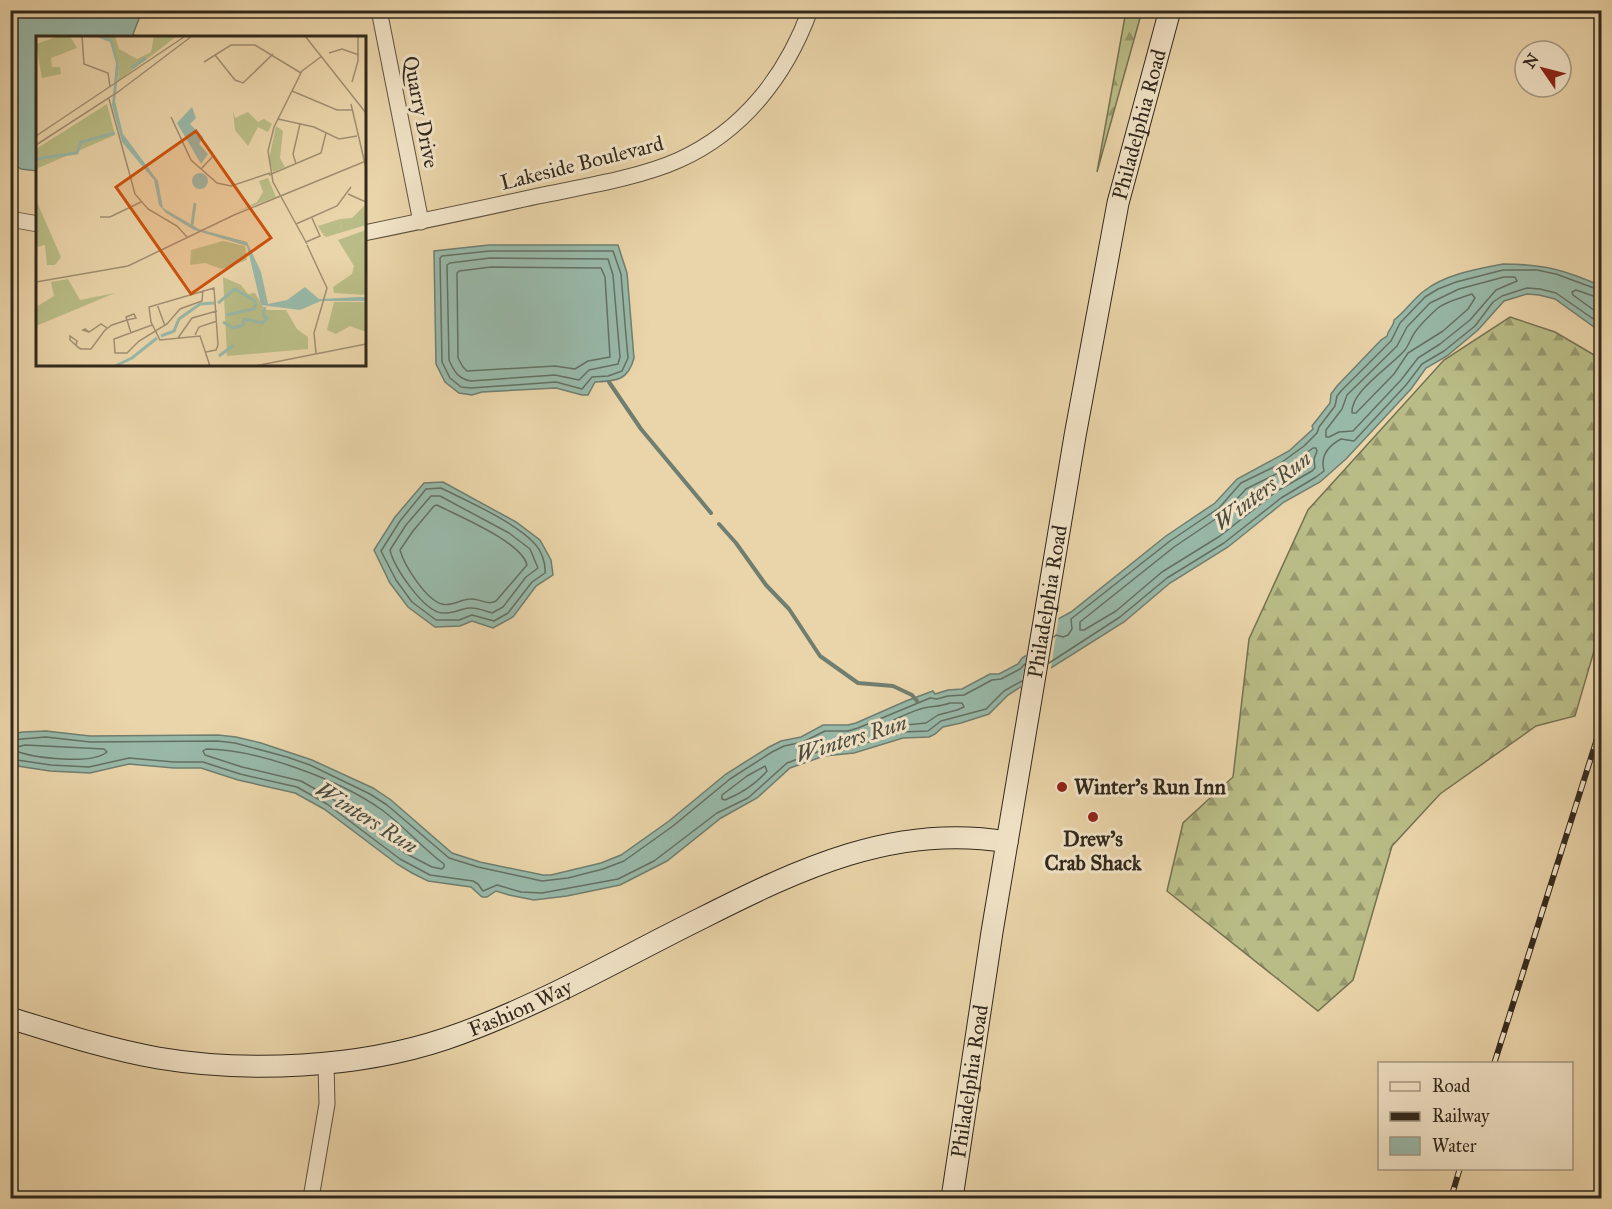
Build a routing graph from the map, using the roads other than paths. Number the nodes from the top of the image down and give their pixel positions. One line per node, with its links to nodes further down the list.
1 (379, 10): 5 (street, Quarry Drive)
2 (810, 10): 5 (street, Lakeside Boulevard)
3 (1170, 10): 8 (main road, Philadelphia Road)
4 (10, 219): 6 (street)
5 (421, 222): 7 (street, Lakeside Boulevard)
6 (36, 224)
7 (366, 233)
8 (1007, 842): 10 (main road, Fashion Way); 12 (main road, Philadelphia Road)
9 (10, 1018): 10 (main road, Fashion Way)
10 (326, 1063): 11 (street)
11 (311, 1198)
12 (952, 1198)

